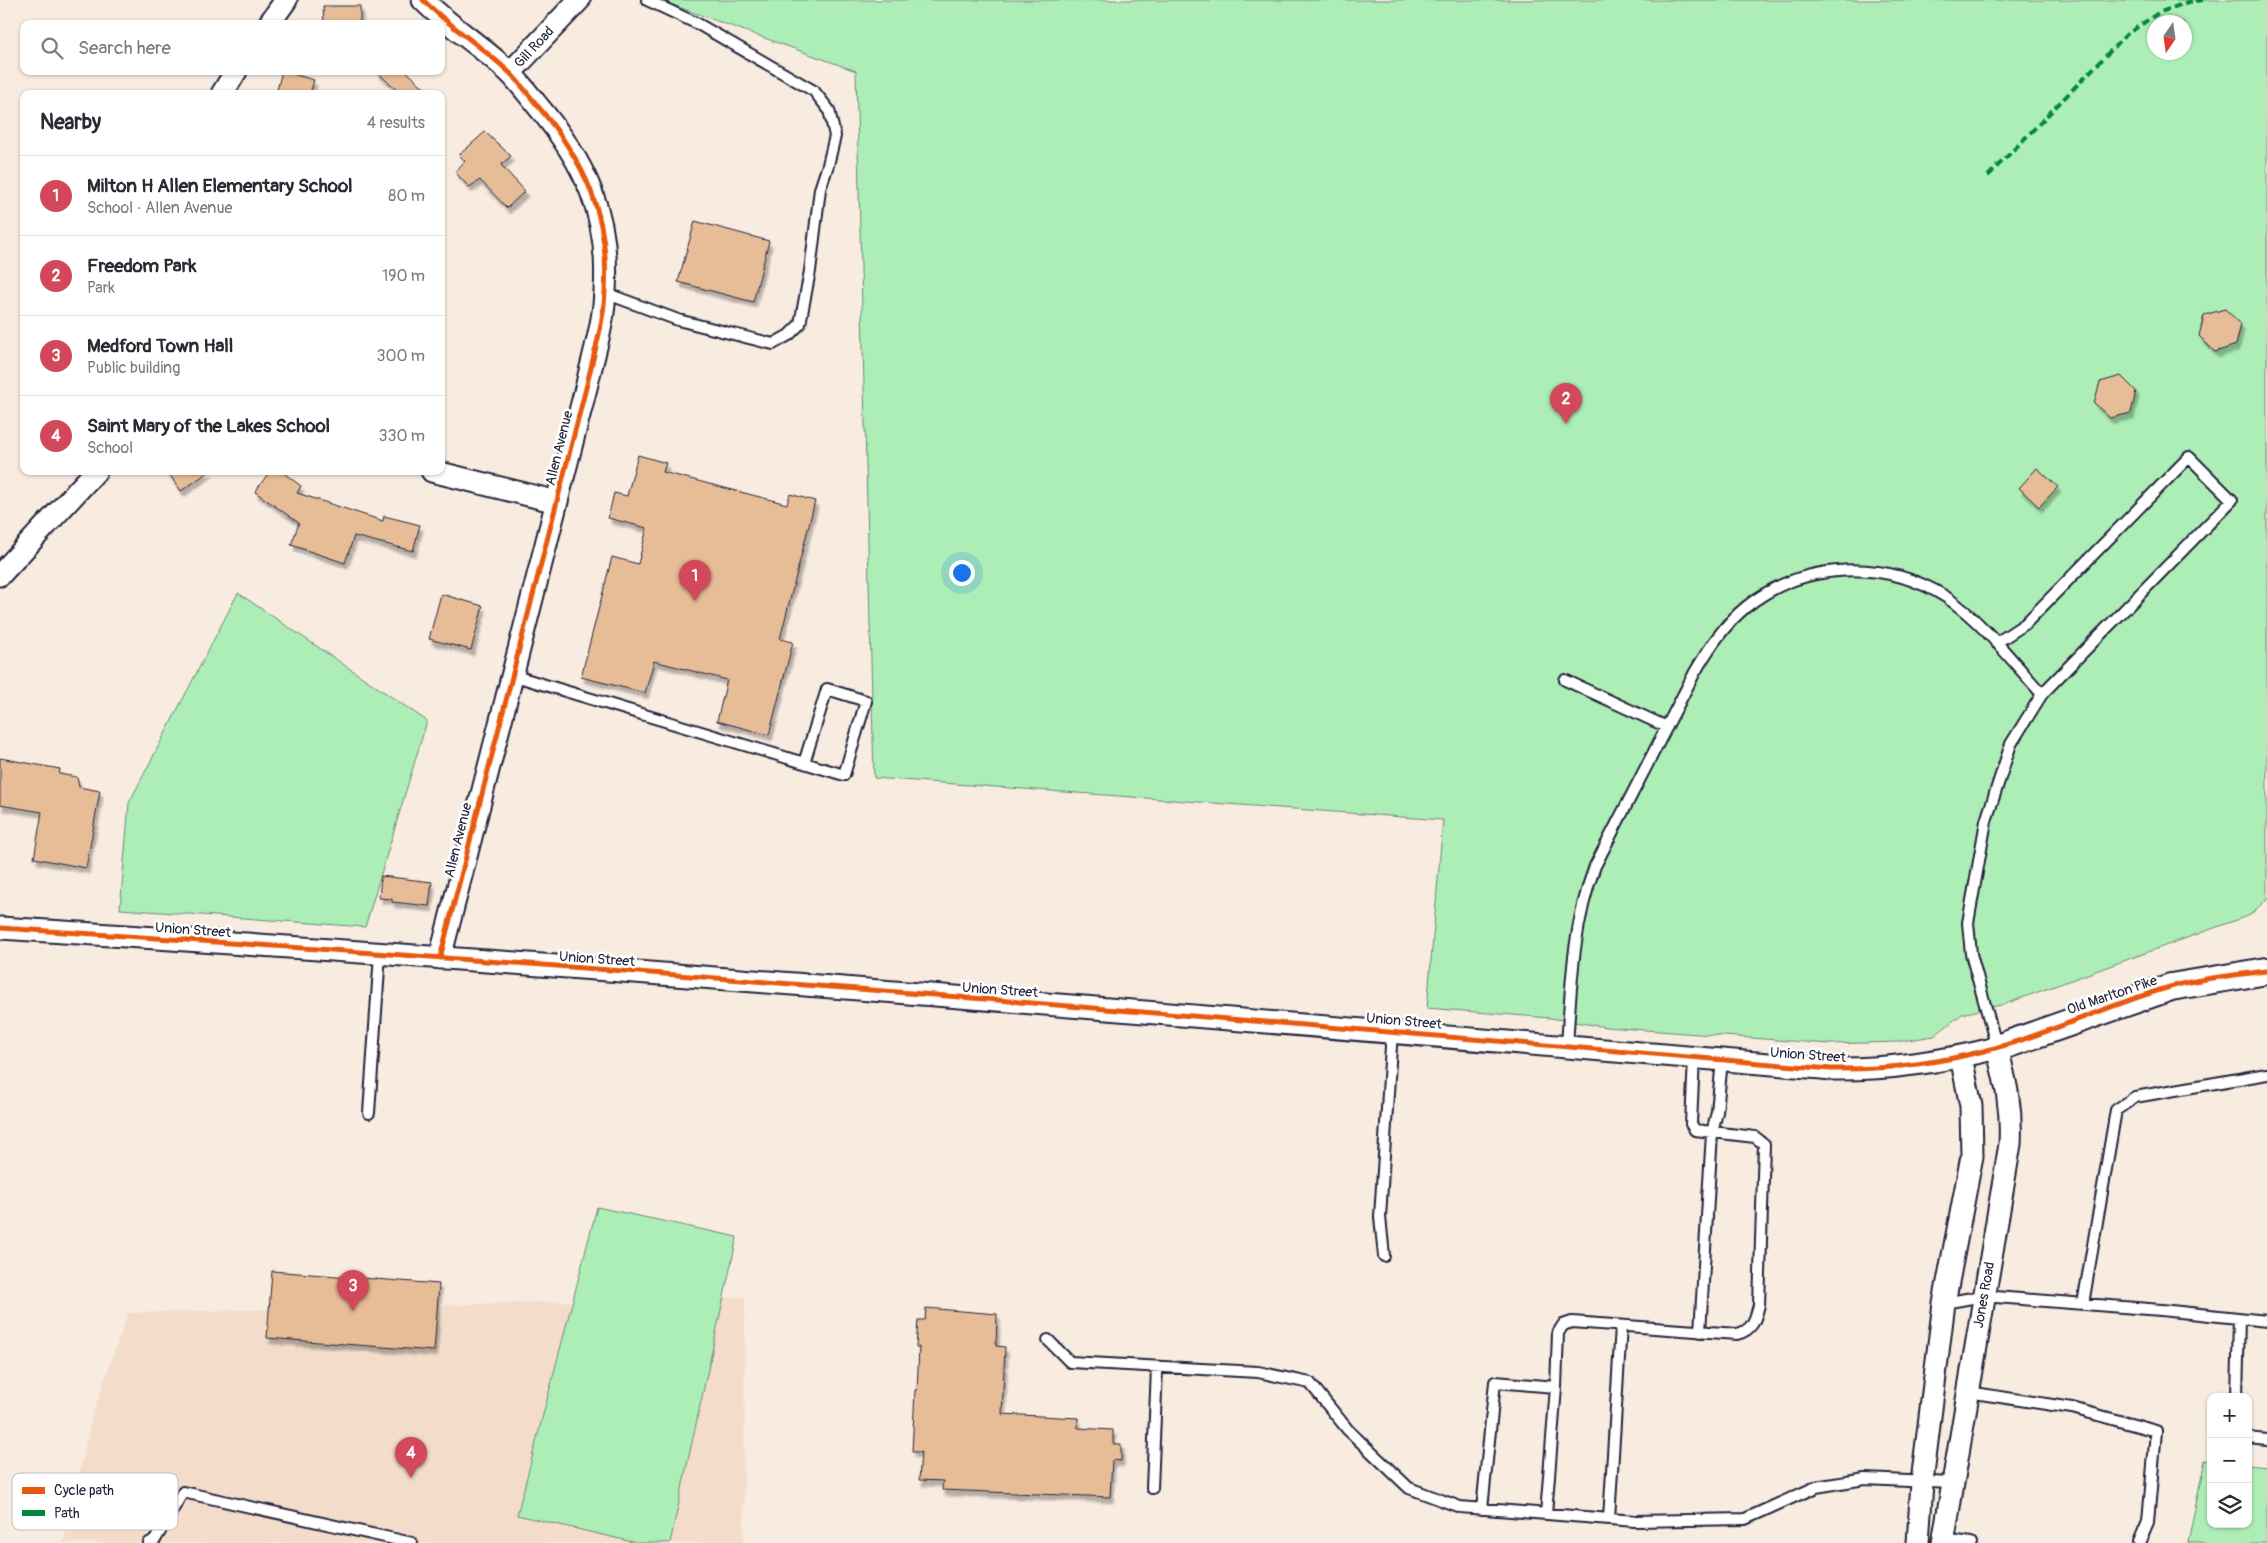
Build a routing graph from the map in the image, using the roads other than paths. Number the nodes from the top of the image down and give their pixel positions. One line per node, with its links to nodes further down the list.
1 (286, 0): 5 (street)
2 (423, 0): 7 (street, Allen Avenue)
3 (579, 0): 8 (street, Gill Road)
4 (647, 0): 11 (lane)
5 (272, 20)
6 (445, 20): 8 (street, Allen Avenue)
7 (445, 20)
8 (510, 73): 11 (street, Allen Avenue)
9 (234, 75): 10 (street)
10 (224, 90)
11 (605, 292): 14 (street, Allen Avenue)
12 (445, 474): 14 (street)
13 (92, 475): 15 (street)
14 (556, 502): 17 (street, Allen Avenue)
15 (0, 575)
16 (1996, 643): 19 (lane); 19 (lane); 20 (lane)
17 (512, 675): 21 (lane); 24 (street, Allen Avenue)
18 (1565, 680): 20 (lane)
19 (2042, 694): 28 (lane)
20 (1667, 727): 27 (lane)
21 (804, 763): 21 (lane)
22 (0, 928): 23 (street, Union Street)
23 (380, 954): 24 (street, Union Street); 33 (lane)
24 (440, 958): 26 (street, Union Street)
25 (2267, 971): 28 (street, Old Marlton Pike)
26 (1392, 1031): 27 (street, Union Street); 35 (lane)
27 (1566, 1046): 30 (street, Union Street)
28 (1997, 1048): 29 (street, Union Street); 36 (street, Jones Road)
29 (1961, 1057): 31 (street, Union Street); 37 (street)
30 (1694, 1058): 31 (street, Union Street); 34 (lane)
31 (1722, 1060): 34 (lane)
32 (2267, 1074): 38 (lane)
33 (369, 1113)
34 (1712, 1133): 42 (lane); 42 (lane)
35 (1384, 1256)
36 (1983, 1296): 37 (lane); 38 (lane); 46 (street, Jones Road)
37 (1944, 1303): 50 (street)
38 (2083, 1304): 39 (lane)
39 (2239, 1319): 40 (lane); 47 (lane)
40 (2267, 1321)
41 (1621, 1326): 42 (lane); 45 (lane); 56 (lane)
42 (1700, 1332)
43 (1048, 1340): 44 (lane)
44 (1157, 1368): 52 (lane); 54 (lane)
45 (1556, 1387): 54 (lane); 55 (lane)
46 (1968, 1392): 51 (street, Jones Road); 63 (lane)
47 (2237, 1393)
48 (2252, 1438): 49 (lane)
49 (2267, 1440)
50 (1922, 1482): 51 (lane); 56 (lane); 61 (street)
51 (1952, 1483): 58 (street, Jones Road)
52 (1152, 1488)
53 (178, 1501): 60 (lane)
54 (1482, 1509): 55 (lane)
55 (1546, 1514): 56 (lane)
56 (1610, 1519)
57 (161, 1530): 59 (lane)
58 (1943, 1541): 62 (lane)
59 (149, 1543)
60 (412, 1543)
61 (1918, 1543)
62 (1971, 1543)
63 (2139, 1543)

